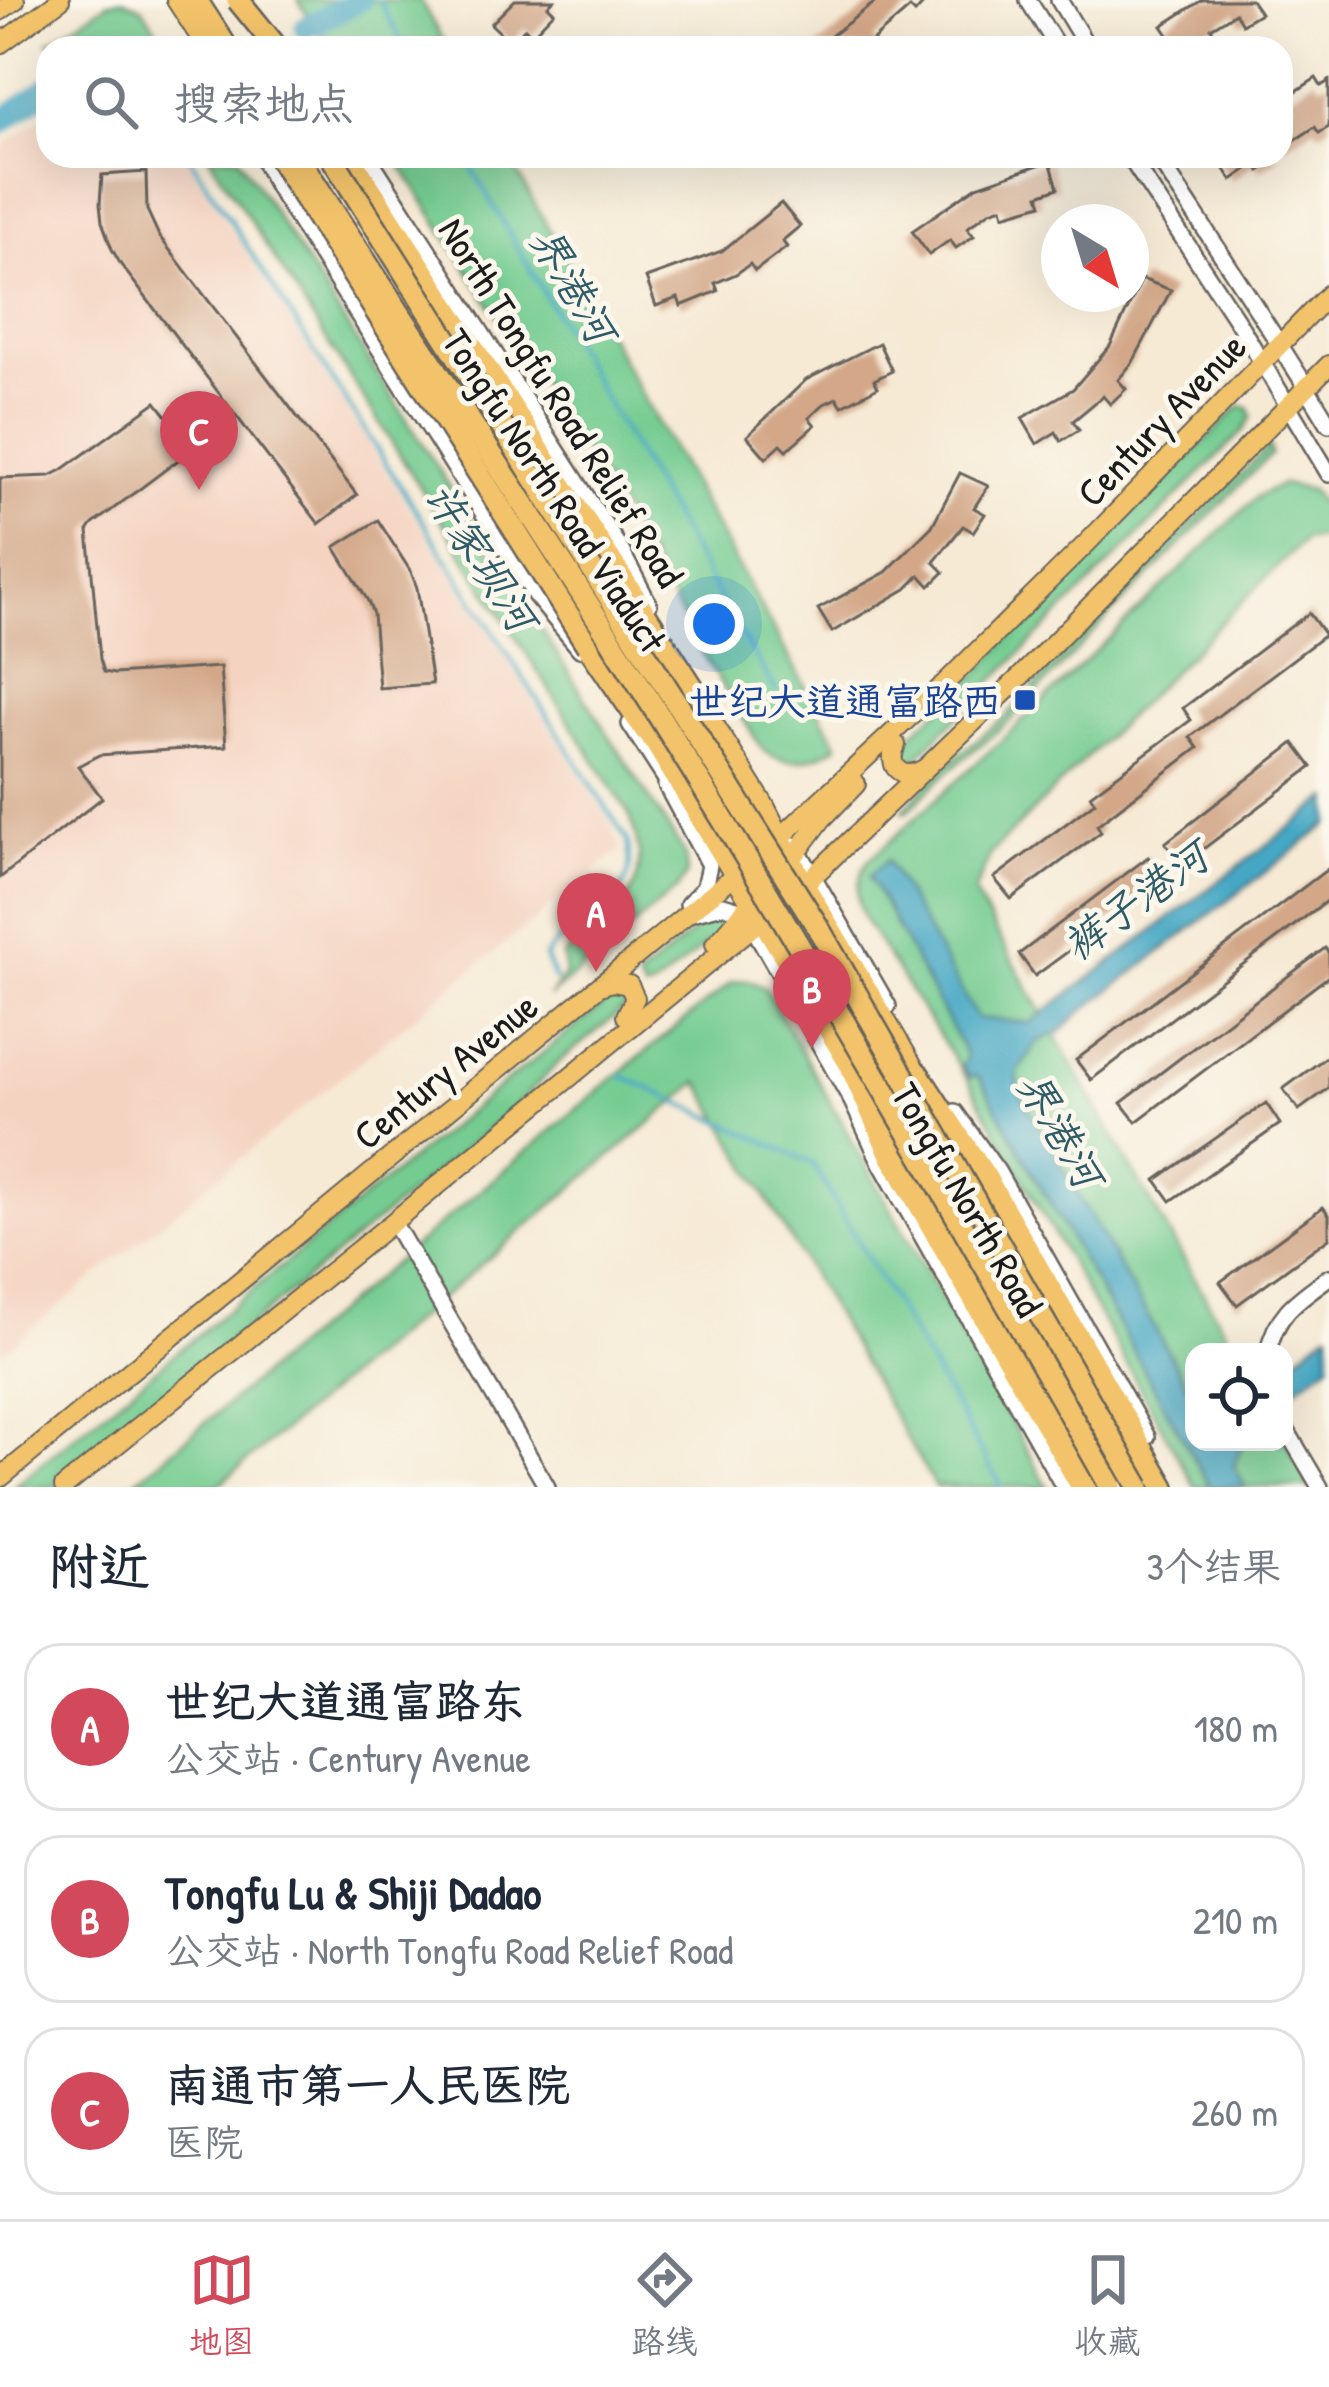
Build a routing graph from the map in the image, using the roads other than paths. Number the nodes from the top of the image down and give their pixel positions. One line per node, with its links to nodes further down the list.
1 (15, 0): 7 (main road)
2 (60, 0): 15 (main road)
3 (239, 0): 11 (highway, bridge); 12 (highway, bridge)
4 (1028, 0): 13 (street)
5 (1059, 0): 14 (street)
6 (189, 5): 8 (main road); 9 (highway); 10 (highway)
7 (0, 11)
8 (201, 36)
9 (210, 36)
10 (216, 36)
11 (257, 36)
12 (268, 36)
13 (1050, 36)
14 (1081, 36)
15 (0, 44)
16 (267, 168): 35 (street)
17 (290, 168): 35 (highway, bridge)
18 (291, 168): 37 (main road, Tongfu North Road)
19 (291, 168): 69 (highway, Tongfu North Road Viaduct, bridge)
20 (340, 168): 70 (highway, Tongfu North Road Viaduct, bridge)
21 (354, 168): 36 (highway)
22 (354, 168): 36 (main road, Tongfu North Road)
23 (376, 168): 40 (street, North Tongfu Road Relief Road)
24 (1137, 168): 28 (street)
25 (1165, 168): 27 (street)
26 (1329, 294): 27 (main road, Century Avenue)
27 (1280, 343): 28 (main road, Century Avenue); 30 (street)
28 (1262, 361): 31 (street); 34 (main road, Century Avenue)
29 (1329, 365): 30 (main road, Century Avenue)
30 (1307, 387): 31 (main road, Century Avenue); 32 (street)
31 (1288, 406): 33 (street); 39 (main road, Century Avenue)
32 (1329, 424)
33 (1329, 474)
34 (1028, 602): 38 (main road); 44 (main road, Century Avenue)
35 (587, 651): 37 (highway); 42 (street)
36 (697, 694): 40 (main road, Tongfu North Road)
37 (646, 731): 42 (street); 46 (main road, Tongfu North Road)
38 (896, 745): 41 (main road); 44 (main road)
39 (950, 745): 41 (main road, Century Avenue); 49 (street)
40 (745, 766): 43 (main road, Tongfu North Road); 43 (main road)
41 (928, 766): 47 (main road, Century Avenue)
42 (662, 773): 45 (street); 46 (street)
43 (767, 802): 44 (main road, Tongfu North Road)
44 (786, 845): 46 (main road, Century Avenue); 47 (main road, Tongfu North Road); 48 (main road); 51 (main road)
45 (704, 851): 46 (street); 53 (street)
46 (732, 879): 50 (main road, Century Avenue); 51 (main road, Tongfu North Road)
47 (809, 880): 48 (main road, Century Avenue); 49 (street); 56 (street); 58 (main road, Tongfu North Road)
48 (779, 904): 51 (main road, Century Avenue); 52 (main road)
49 (837, 909): 56 (street)
50 (691, 913): 51 (street); 53 (main road, Century Avenue)
51 (752, 913): 52 (main road, Tongfu North Road); 55 (main road); 59 (main road, Century Avenue)
52 (783, 952): 54 (main road, Tongfu North Road); 54 (main road); 69 (street)
53 (606, 981): 55 (main road); 64 (main road, Century Avenue)
54 (808, 1011): 57 (main road, Tongfu North Road); 67 (street)
55 (626, 1016): 59 (main road)
56 (898, 1024): 58 (street); 73 (street)
57 (854, 1072): 68 (highway); 69 (main road, Tongfu North Road)
58 (918, 1074): 71 (main road, Tongfu North Road); 72 (highway)
59 (467, 1161): 60 (main road, Century Avenue)
60 (393, 1222): 65 (main road, Century Avenue); 66 (street)
61 (1329, 1276): 62 (street)
62 (1271, 1343)
63 (1293, 1441): 74 (street)
64 (0, 1478)
65 (64, 1487)
66 (547, 1487)
67 (1064, 1487)
68 (1082, 1487)
69 (1104, 1487)
70 (1138, 1487)
71 (1148, 1487)
72 (1164, 1487)
73 (1175, 1487)
74 (1320, 1487)

